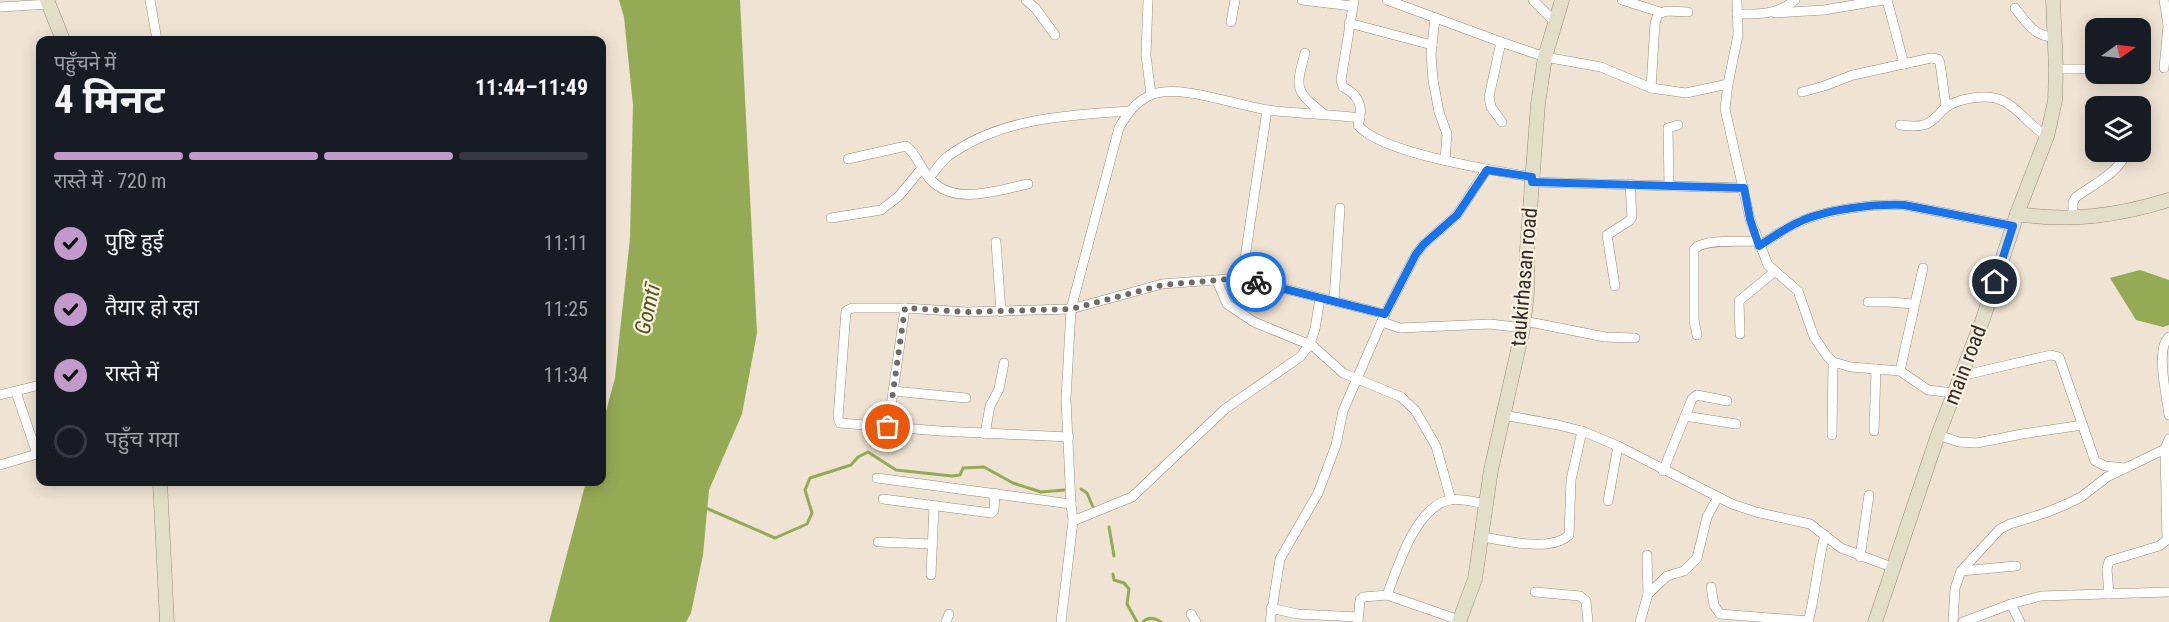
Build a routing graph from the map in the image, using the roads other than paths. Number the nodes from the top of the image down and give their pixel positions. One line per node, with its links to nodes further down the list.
1 (150, 0): 29 (street)
2 (1026, 0): 27 (street)
3 (1148, 0): 42 (street)
4 (1235, 0): 24 (street)
5 (1302, 0): 16 (street)
6 (1387, 0): 23 (street)
7 (1533, 0): 25 (street)
8 (1562, 0): 25 (main road, taukirhasan road)
9 (1622, 0): 19 (street)
10 (1737, 0): 22 (street)
11 (1795, 0): 21 (street)
12 (1885, 0): 21 (street); 35 (street)
13 (2053, 0): 30 (main road, main road)
14 (2164, 0): 36 (street)
15 (48, 2): 17 (street); 28 (main road)
16 (1353, 3): 26 (street)
17 (0, 7)
18 (2015, 8): 30 (street)
19 (1660, 12): 20 (street); 40 (street)
20 (1688, 12)
21 (1774, 13): 22 (street)
22 (1737, 14): 39 (street)
23 (1435, 18): 31 (street); 32 (street)
24 (1231, 22)
25 (1555, 22): 34 (main road, taukirhasan road)
26 (1349, 23): 32 (street); 47 (street)
27 (1055, 35)
28 (61, 36)
29 (156, 36)
30 (2055, 37): 37 (main road, main road)
31 (1501, 42): 34 (street); 48 (street)
32 (1432, 45): 53 (street)
33 (1305, 53): 46 (street)
34 (1545, 57): 40 (street); 58 (main road, taukirhasan road)
35 (1904, 63): 41 (street); 43 (street)
36 (2164, 68)
37 (2056, 69): 38 (street); 51 (main road, main road)
38 (2085, 69)
39 (1728, 84): 40 (street); 62 (street)
40 (1651, 88)
41 (1802, 92)
42 (1151, 95): 44 (street); 45 (street)
43 (1946, 107): 50 (street); 51 (street)
44 (1267, 110): 46 (street); 72 (street)
45 (1129, 111): 57 (street); 80 (street)
46 (1324, 114): 47 (street)
47 (1360, 118): 53 (street)
48 (1502, 122)
49 (1678, 125): 61 (street)
50 (1900, 125)
51 (2047, 136): 67 (main road, main road)
52 (848, 159): 55 (street)
53 (1445, 160): 56 (street)
54 (2122, 162): 66 (street)
55 (922, 168): 57 (street); 65 (street)
56 (1487, 170): 58 (street); 82 (street)
57 (929, 178): 59 (street)
58 (1532, 180): 60 (street); 83 (main road, taukirhasan road)
59 (1028, 184)
60 (1630, 184): 61 (street); 74 (street)
61 (1669, 185): 62 (street)
62 (1744, 188): 69 (street)
63 (2169, 200): 66 (main road)
64 (1340, 208): 76 (street)
65 (831, 218)
66 (2073, 219): 67 (main road)
67 (2015, 220): 69 (street); 93 (main road, main road)
68 (996, 242): 81 (street)
69 (1758, 243): 71 (street); 85 (street)
70 (1923, 268): 78 (street)
71 (1774, 272): 84 (street); 89 (street)
72 (1242, 278): 73 (street); 75 (street)
73 (1216, 281): 80 (street); 88 (street)
74 (1615, 286)
75 (1320, 298): 76 (street); 88 (street)
76 (1334, 301): 82 (street)
77 (1868, 302): 78 (street)
78 (1914, 304): 92 (street)
79 (905, 308): 81 (street); 96 (street); 107 (street)
80 (1071, 309): 81 (street); 113 (street)
81 (1001, 312)
82 (1383, 318): 83 (street); 94 (street)
83 (1524, 325): 87 (street); 102 (main road, taukirhasan road)
84 (1740, 334)
85 (1697, 335)
86 (2169, 337): 103 (street)
87 (1635, 338)
88 (1313, 347): 94 (street); 133 (street)
89 (1833, 362): 91 (street); 111 (street)
90 (1004, 363): 110 (street)
91 (1876, 369): 92 (street); 109 (street)
92 (1900, 371): 98 (street)
93 (1961, 376): 98 (main road, main road); 106 (street)
94 (1356, 378): 128 (street); 151 (street)
95 (36, 386): 97 (street)
96 (893, 391): 100 (street); 107 (street)
97 (16, 392): 99 (street); 117 (street)
98 (1954, 393): 112 (main road, main road)
99 (0, 395)
100 (966, 398)
101 (1727, 400): 104 (street)
102 (1504, 415): 108 (street); 131 (main road, taukirhasan road)
103 (2169, 415)
104 (1685, 416): 105 (street); 121 (street)
105 (1736, 424)
106 (2083, 425): 112 (street); 120 (street)
107 (888, 427): 110 (street)
108 (1582, 431): 115 (street); 135 (street)
109 (1874, 431)
110 (985, 434): 113 (street)
111 (1832, 435)
112 (1938, 435): 141 (main road, main road)
113 (1069, 437): 130 (street)
114 (2169, 439): 116 (street)
115 (1617, 446): 121 (street); 129 (street)
116 (2165, 449): 120 (street); 147 (street)
117 (36, 451)
118 (36, 454): 119 (street)
119 (0, 465)
120 (2125, 468): 142 (street)
121 (1663, 471): 126 (street)
122 (877, 478): 124 (street)
123 (160, 486): 156 (main road)
124 (995, 493): 130 (street); 132 (street)
125 (1869, 495): 139 (street)
126 (1718, 497): 134 (street); 146 (street)
127 (883, 499): 132 (street)
128 (1451, 500): 131 (street); 149 (street)
129 (1608, 501)
130 (1071, 504): 133 (street)
131 (1486, 504): 135 (main road, taukirhasan road)
132 (934, 506): 137 (street)
133 (1073, 521): 157 (street)
134 (1825, 535): 139 (street); 155 (street)
135 (1482, 537): 154 (main road, taukirhasan road)
136 (878, 542): 137 (street)
137 (933, 544): 143 (street)
138 (1647, 555): 146 (street)
139 (1860, 557): 141 (street)
140 (2016, 566): 142 (street)
141 (1893, 568): 161 (main road, main road)
142 (1961, 571): 162 (street)
143 (931, 575)
144 (1711, 586): 153 (street)
145 (1535, 592): 159 (street)
146 (1648, 594): 160 (street)
147 (2109, 594): 148 (street); 150 (street)
148 (2169, 594)
149 (1387, 595): 152 (street); 154 (street)
150 (2012, 604): 163 (street); 164 (street)
151 (1271, 608): 152 (street); 158 (street)
152 (1358, 619)
153 (1739, 619): 155 (street)
154 (1459, 621)
155 (1808, 621)
156 (167, 622)
157 (1062, 622)
158 (1270, 622)
159 (1588, 622)
160 (1640, 622)
161 (1875, 622)
162 (1953, 622)
163 (1963, 622)
164 (2020, 622)

